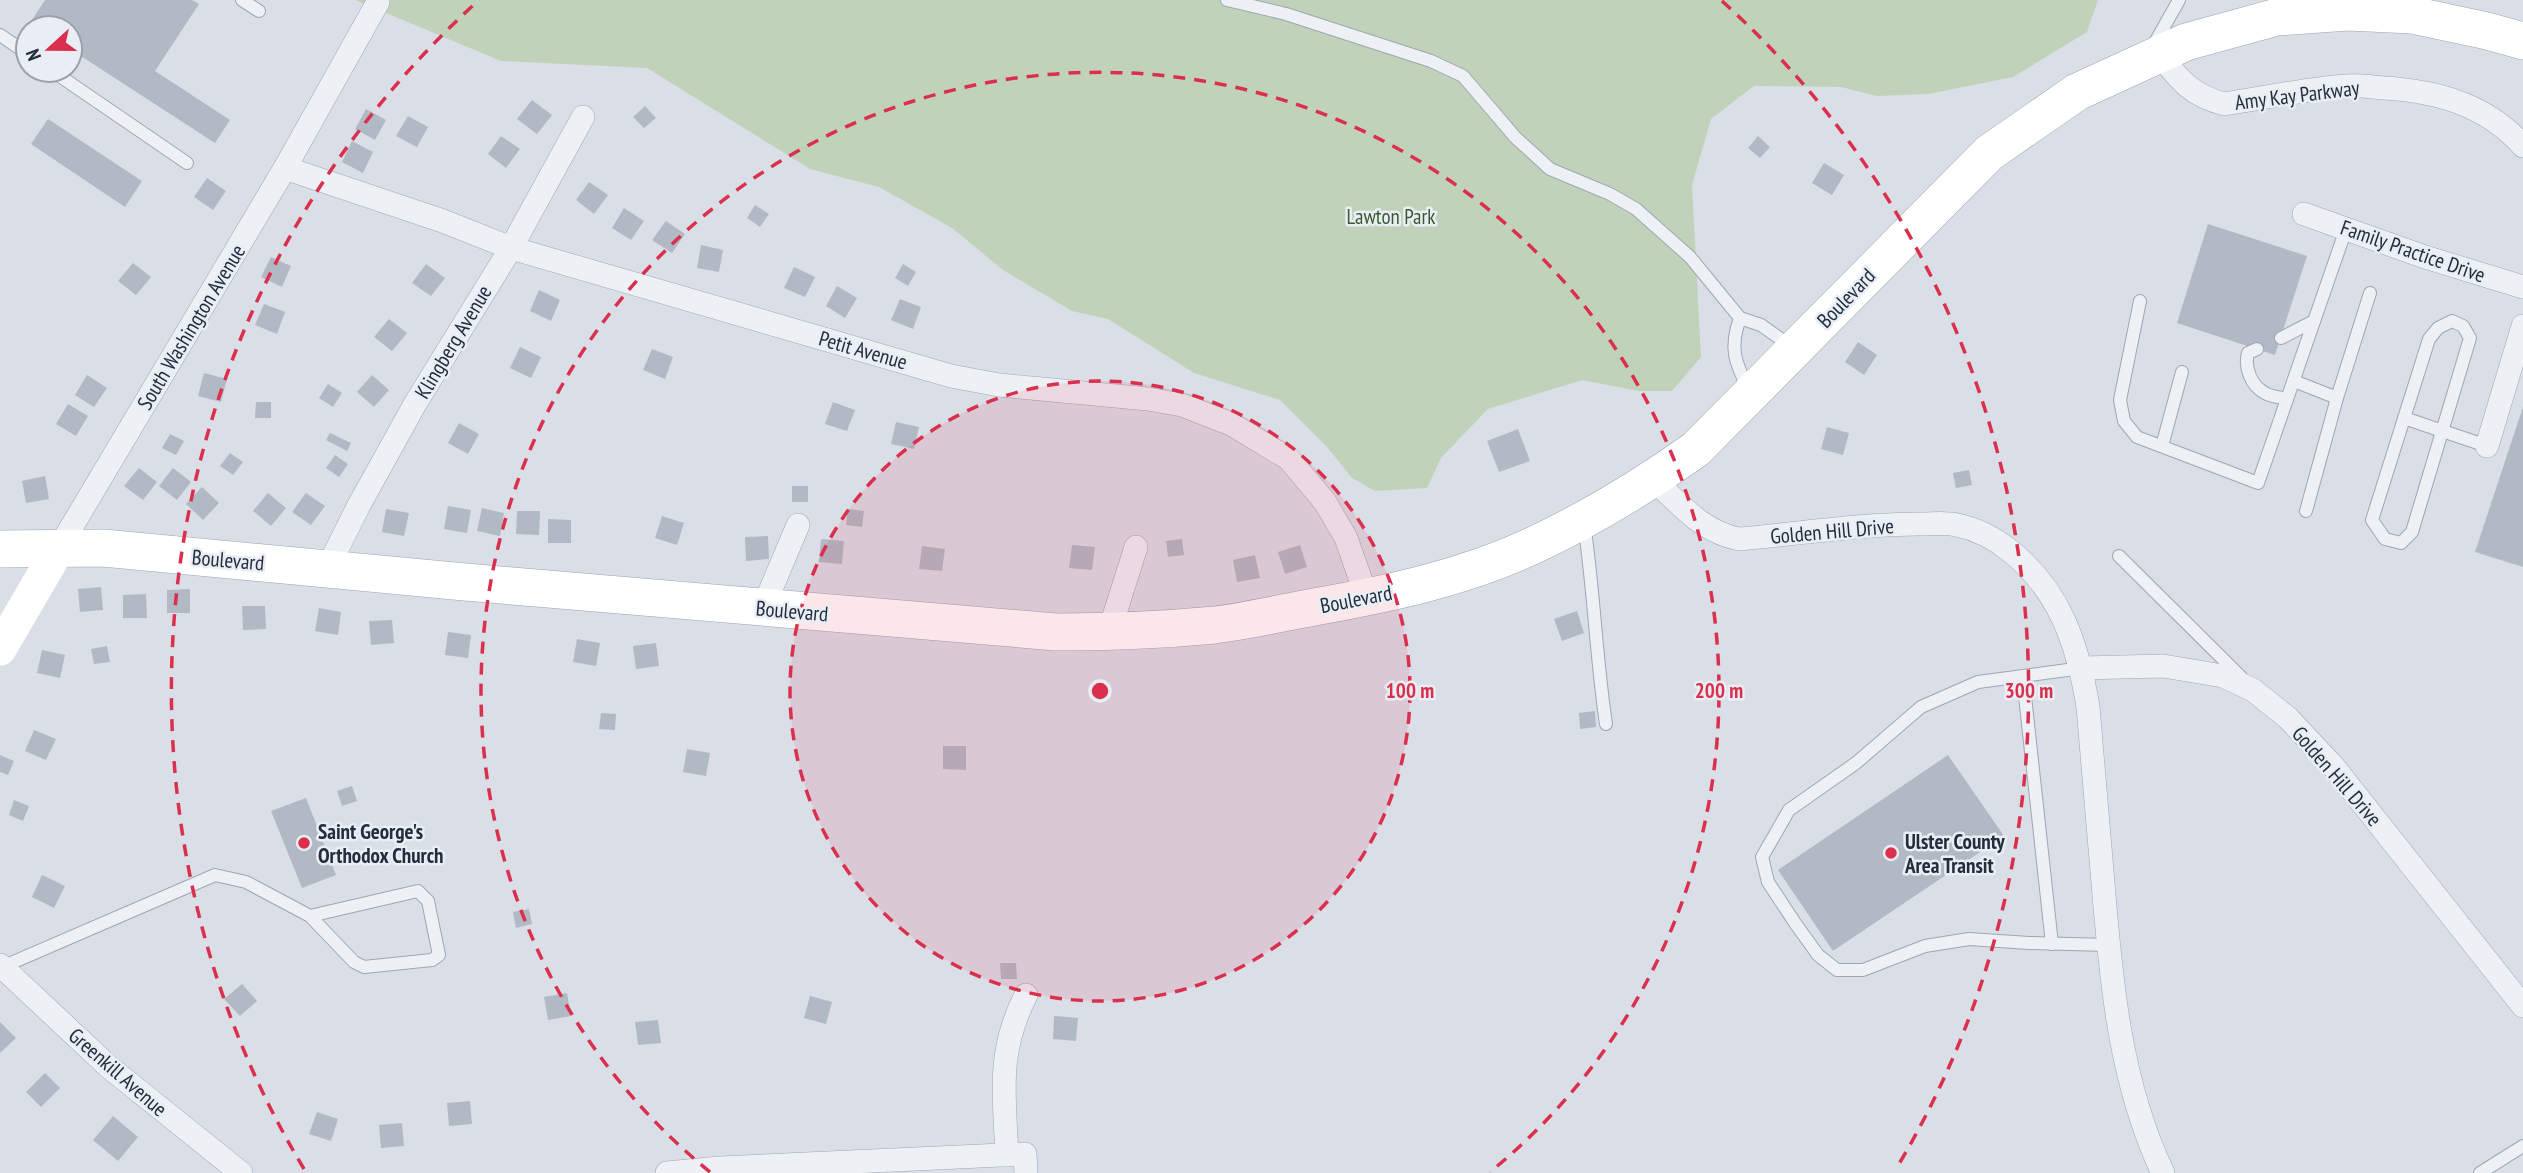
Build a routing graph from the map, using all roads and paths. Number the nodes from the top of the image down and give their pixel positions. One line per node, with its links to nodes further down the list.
1 (242, 0): 6 (lane)
2 (1227, 0): 20 (lane)
3 (2179, 0): 8 (lane)
4 (378, 2): 13 (street, South Washington Avenue)
5 (2328, 7): 7 (main road, Boulevard); 8 (main road, Boulevard)
6 (259, 11)
7 (2523, 41)
8 (2152, 56): 11 (street, Amy Kay Parkway); 24 (main road, Boulevard)
9 (71, 84): 12 (lane)
10 (583, 117): 16 (street, Klingberg Avenue)
11 (2523, 146)
12 (187, 163)
13 (285, 168): 16 (street, Petit Avenue); 41 (street, South Washington Avenue)
14 (2304, 214): 15 (street, Family Practice Drive)
15 (2346, 229): 17 (street, Family Practice Drive); 21 (lane)
16 (511, 248): 44 (street, Klingberg Avenue); 45 (street, Petit Avenue)
17 (2523, 287)
18 (2370, 293): 30 (lane)
19 (2140, 301): 34 (lane)
20 (1740, 318): 24 (lane); 29 (lane)
21 (2314, 321): 23 (lane); 28 (lane)
22 (2523, 326): 26 (street)
23 (2281, 338)
24 (1795, 349): 29 (main road, Boulevard)
25 (2257, 349): 31 (lane)
26 (2519, 351): 35 (street)
27 (2182, 372): 34 (lane)
28 (2294, 381): 30 (lane); 31 (lane)
29 (1751, 394): 36 (main road, Boulevard)
30 (2337, 398): 37 (lane)
31 (2287, 399): 34 (lane)
32 (2404, 418): 33 (lane); 33 (lane); 33 (lane)
33 (2442, 430): 35 (lane)
34 (2162, 446)
35 (2487, 446)
36 (1653, 479): 38 (main road, Boulevard); 49 (street, Golden Hill Drive)
37 (2306, 511)
38 (1584, 520): 45 (main road, Boulevard); 52 (lane)
39 (797, 525): 46 (street)
40 (1136, 547): 47 (street)
41 (59, 548): 42 (main road, Boulevard); 44 (main road, Boulevard); 48 (main road, South Washington Avenue)
42 (0, 549)
43 (2119, 556): 51 (lane)
44 (327, 569): 46 (main road, Boulevard)
45 (1367, 598): 47 (main road, Boulevard)
46 (764, 608): 47 (main road, Boulevard)
47 (1109, 632)
48 (0, 649)
49 (2082, 668): 50 (lane); 51 (street, Golden Hill Drive); 55 (street, Golden Hill Drive)
50 (2023, 678): 54 (lane); 54 (lane)
51 (2253, 690): 58 (street, Golden Hill Drive)
52 (1606, 724)
53 (310, 916): 53 (lane); 56 (lane)
54 (2052, 944): 55 (lane)
55 (2108, 945): 65 (street, Golden Hill Drive)
56 (1, 966): 62 (street, Greenkill Avenue)
57 (1026, 995): 60 (street)
58 (2523, 1006)
59 (2523, 1146): 66 (lane)
60 (1019, 1161): 61 (street)
61 (847, 1163): 63 (street); 64 (street)
62 (241, 1173)
63 (667, 1173)
64 (904, 1173)
65 (2164, 1173)
66 (2480, 1173)

